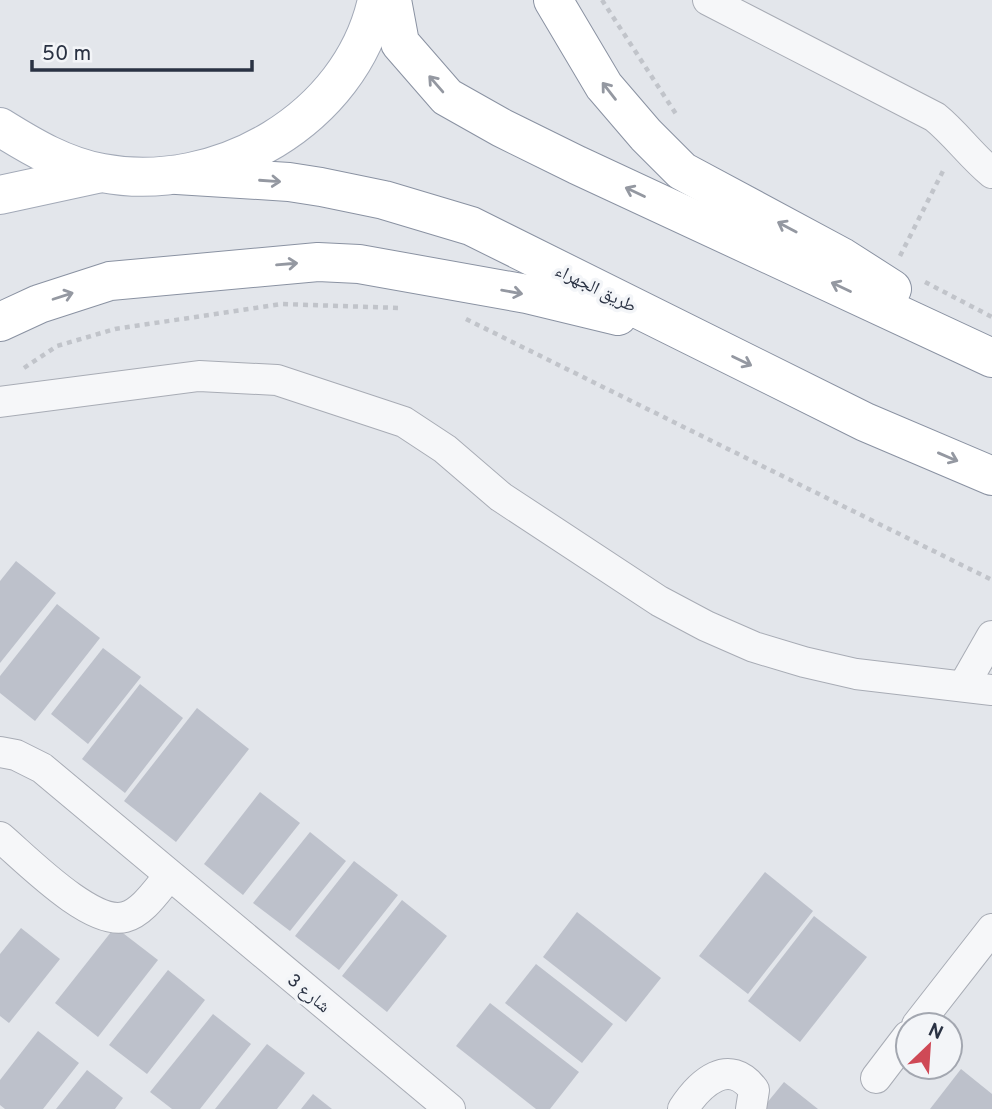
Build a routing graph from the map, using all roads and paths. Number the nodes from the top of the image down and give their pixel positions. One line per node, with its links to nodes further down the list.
1 (377, 0): 11 (main road)
2 (392, 0): 21 (main road, one-way to 2)
3 (553, 0): 20 (main road, one-way to 3)
4 (602, 0): 6 (path)
5 (708, 0): 8 (street)
6 (679, 119)
7 (0, 127): 9 (main road)
8 (959, 141): 10 (street); 13 (path)
9 (101, 173): 11 (main road); 12 (main road)
10 (992, 173)
11 (177, 175): 19 (main road, طريق الجهراء, one-way to 19)
12 (0, 195)
13 (895, 266)
14 (917, 277): 17 (path)
15 (405, 308): 22 (path)
16 (459, 316): 25 (path)
17 (992, 317)
18 (0, 323): 19 (main road, one-way to 19)
19 (681, 331): 24 (main road, طريق الجهراء, one-way to 24)
20 (992, 351)
21 (992, 358)
22 (23, 369)
23 (0, 402): 27 (street)
24 (992, 476)
25 (992, 580)
26 (992, 636): 27 (street)
27 (978, 687)
28 (0, 752): 30 (street, شارع 3)
29 (0, 837): 30 (street)
30 (169, 876): 35 (street, شارع 3)
31 (992, 929): 32 (street)
32 (928, 1011)
33 (894, 1054): 34 (street)
34 (876, 1078)
35 (450, 1109)
36 (683, 1109): 37 (street)
37 (751, 1109)

